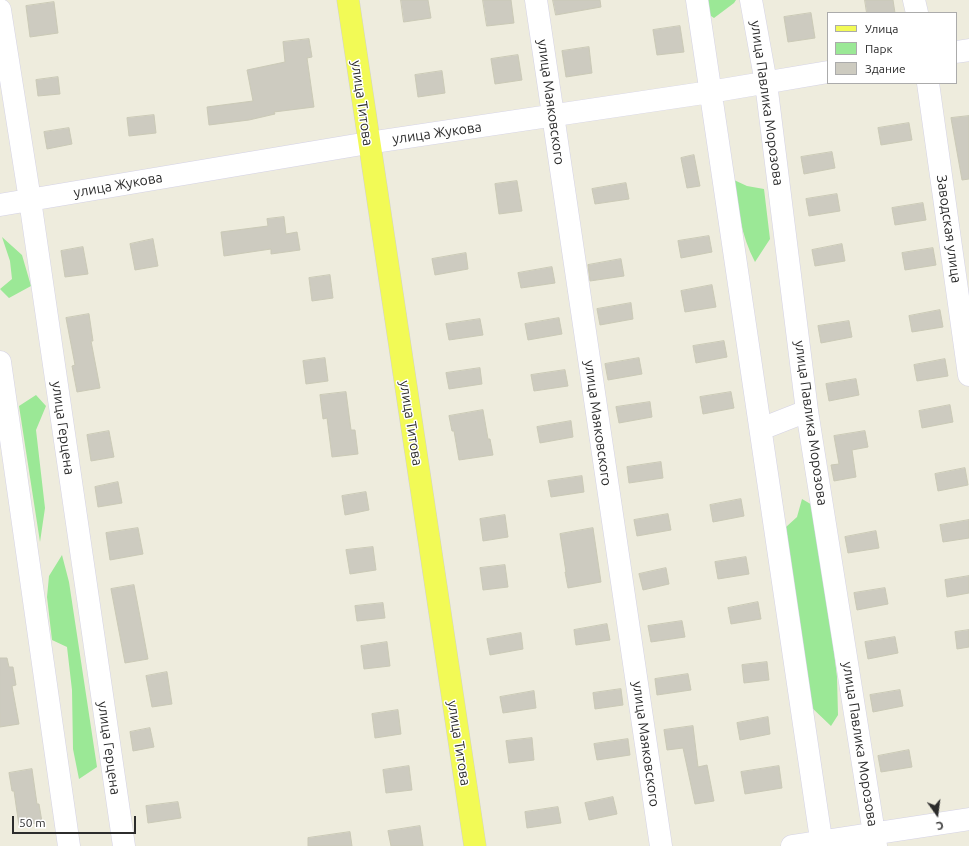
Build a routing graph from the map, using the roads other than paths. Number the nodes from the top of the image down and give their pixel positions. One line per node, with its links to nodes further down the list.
1 (348, 0): 15 (main road, улица Титова)
2 (536, 0): 14 (street, улица Маяковского)
3 (697, 0): 13 (street)
4 (752, 0): 11 (street, улица Павлика Морозова)
5 (914, 0): 7 (street)
6 (0, 10): 16 (street, улица Герцена)
7 (917, 12)
8 (969, 50): 9 (street)
9 (957, 52)
10 (827, 72): 11 (street, улица Жукова)
11 (766, 83): 13 (street, улица Жукова); 20 (street, улица Павлика Морозова)
12 (928, 84): 19 (street, Заводская улица)
13 (710, 92): 14 (street, улица Жукова); 21 (street)
14 (553, 116): 15 (street, улица Жукова); 28 (street, улица Маяковского)
15 (368, 143): 16 (street, улица Жукова); 27 (main road, улица Титова)
16 (30, 200): 17 (street, улица Жукова); 26 (street, улица Герцена)
17 (0, 205)
18 (0, 362): 25 (street)
19 (969, 375)
20 (807, 411): 21 (street); 23 (street, улица Павлика Морозова)
21 (761, 429): 24 (street)
22 (969, 819): 23 (street)
23 (876, 840): 24 (street)
24 (822, 844): 29 (street)
25 (69, 846)
26 (124, 846)
27 (475, 846)
28 (661, 846)
29 (792, 846)

